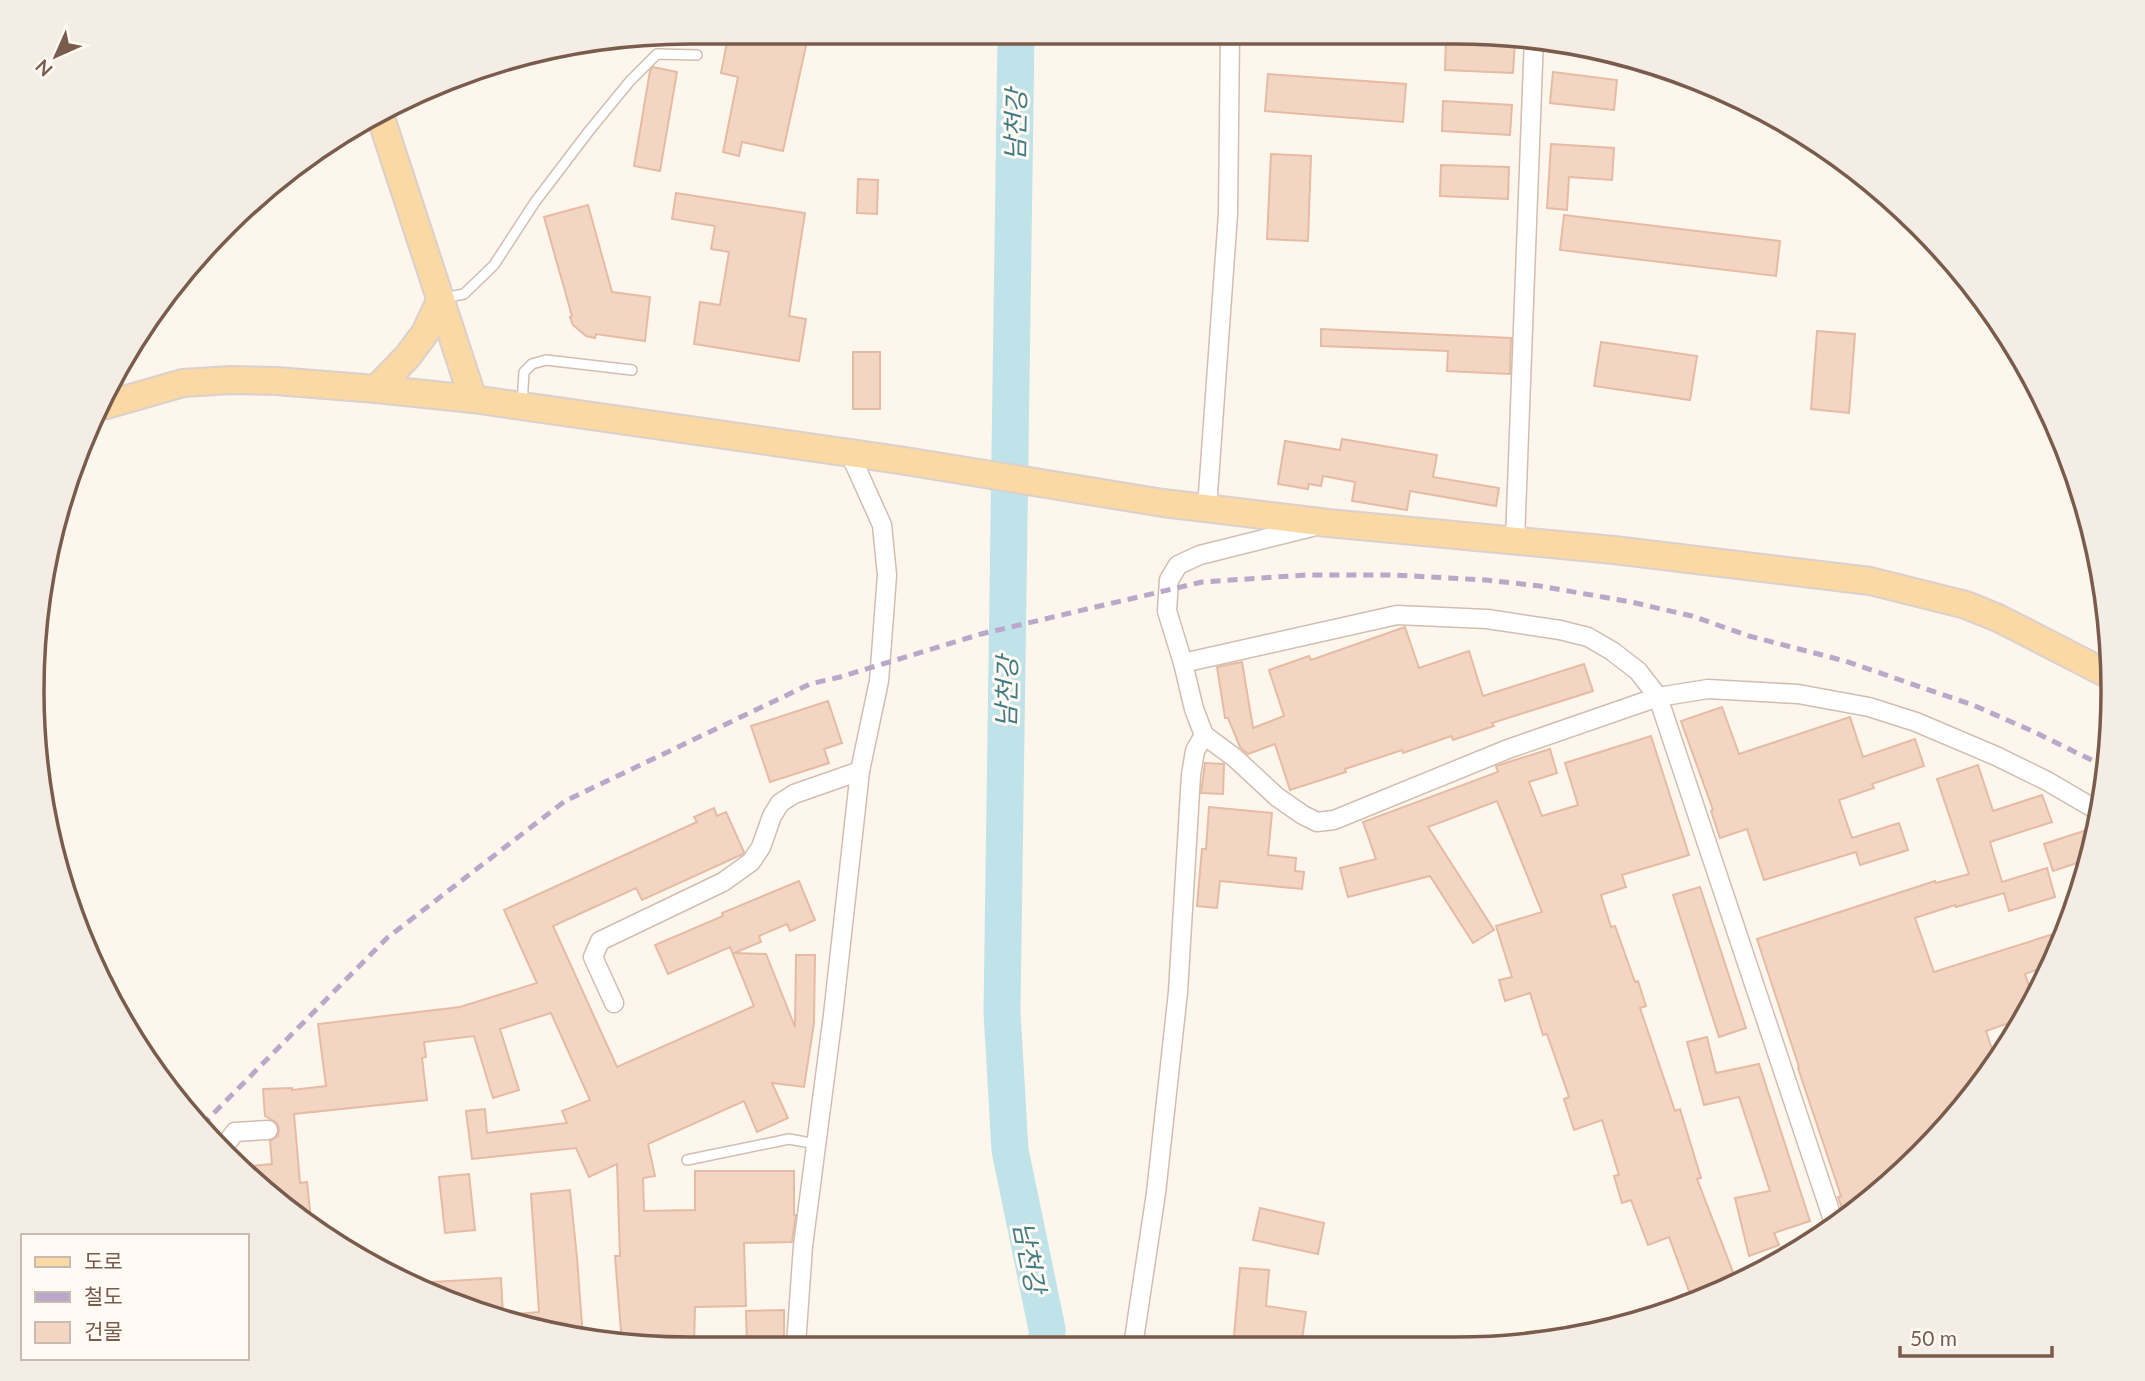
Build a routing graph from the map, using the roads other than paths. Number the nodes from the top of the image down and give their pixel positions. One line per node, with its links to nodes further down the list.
1 (1230, 44): 12 (street)
2 (1534, 48): 14 (street)
3 (697, 55): 5 (lane)
4 (382, 122): 5 (main road)
5 (441, 299): 7 (main road); 8 (main road)
6 (632, 370): 10 (lane)
7 (376, 389): 8 (main road); 9 (main road)
8 (473, 399): 10 (main road)
9 (110, 404)
10 (522, 406): 11 (main road)
11 (850, 454): 12 (main road); 19 (street)
12 (1207, 508): 13 (main road)
13 (1328, 523): 14 (main road); 15 (street)
14 (1515, 540): 16 (main road)
15 (1183, 663): 17 (street); 18 (street)
16 (2101, 671)
17 (1658, 697): 18 (street); 20 (street); 26 (street)
18 (1204, 735): 28 (street)
19 (860, 771): 21 (street); 24 (street)
20 (2091, 807)
21 (614, 1003)
22 (268, 1130): 23 (street)
23 (227, 1142)
24 (816, 1144): 25 (lane); 27 (street)
25 (687, 1160)
26 (1832, 1216)
27 (797, 1337)
28 (1134, 1337)

